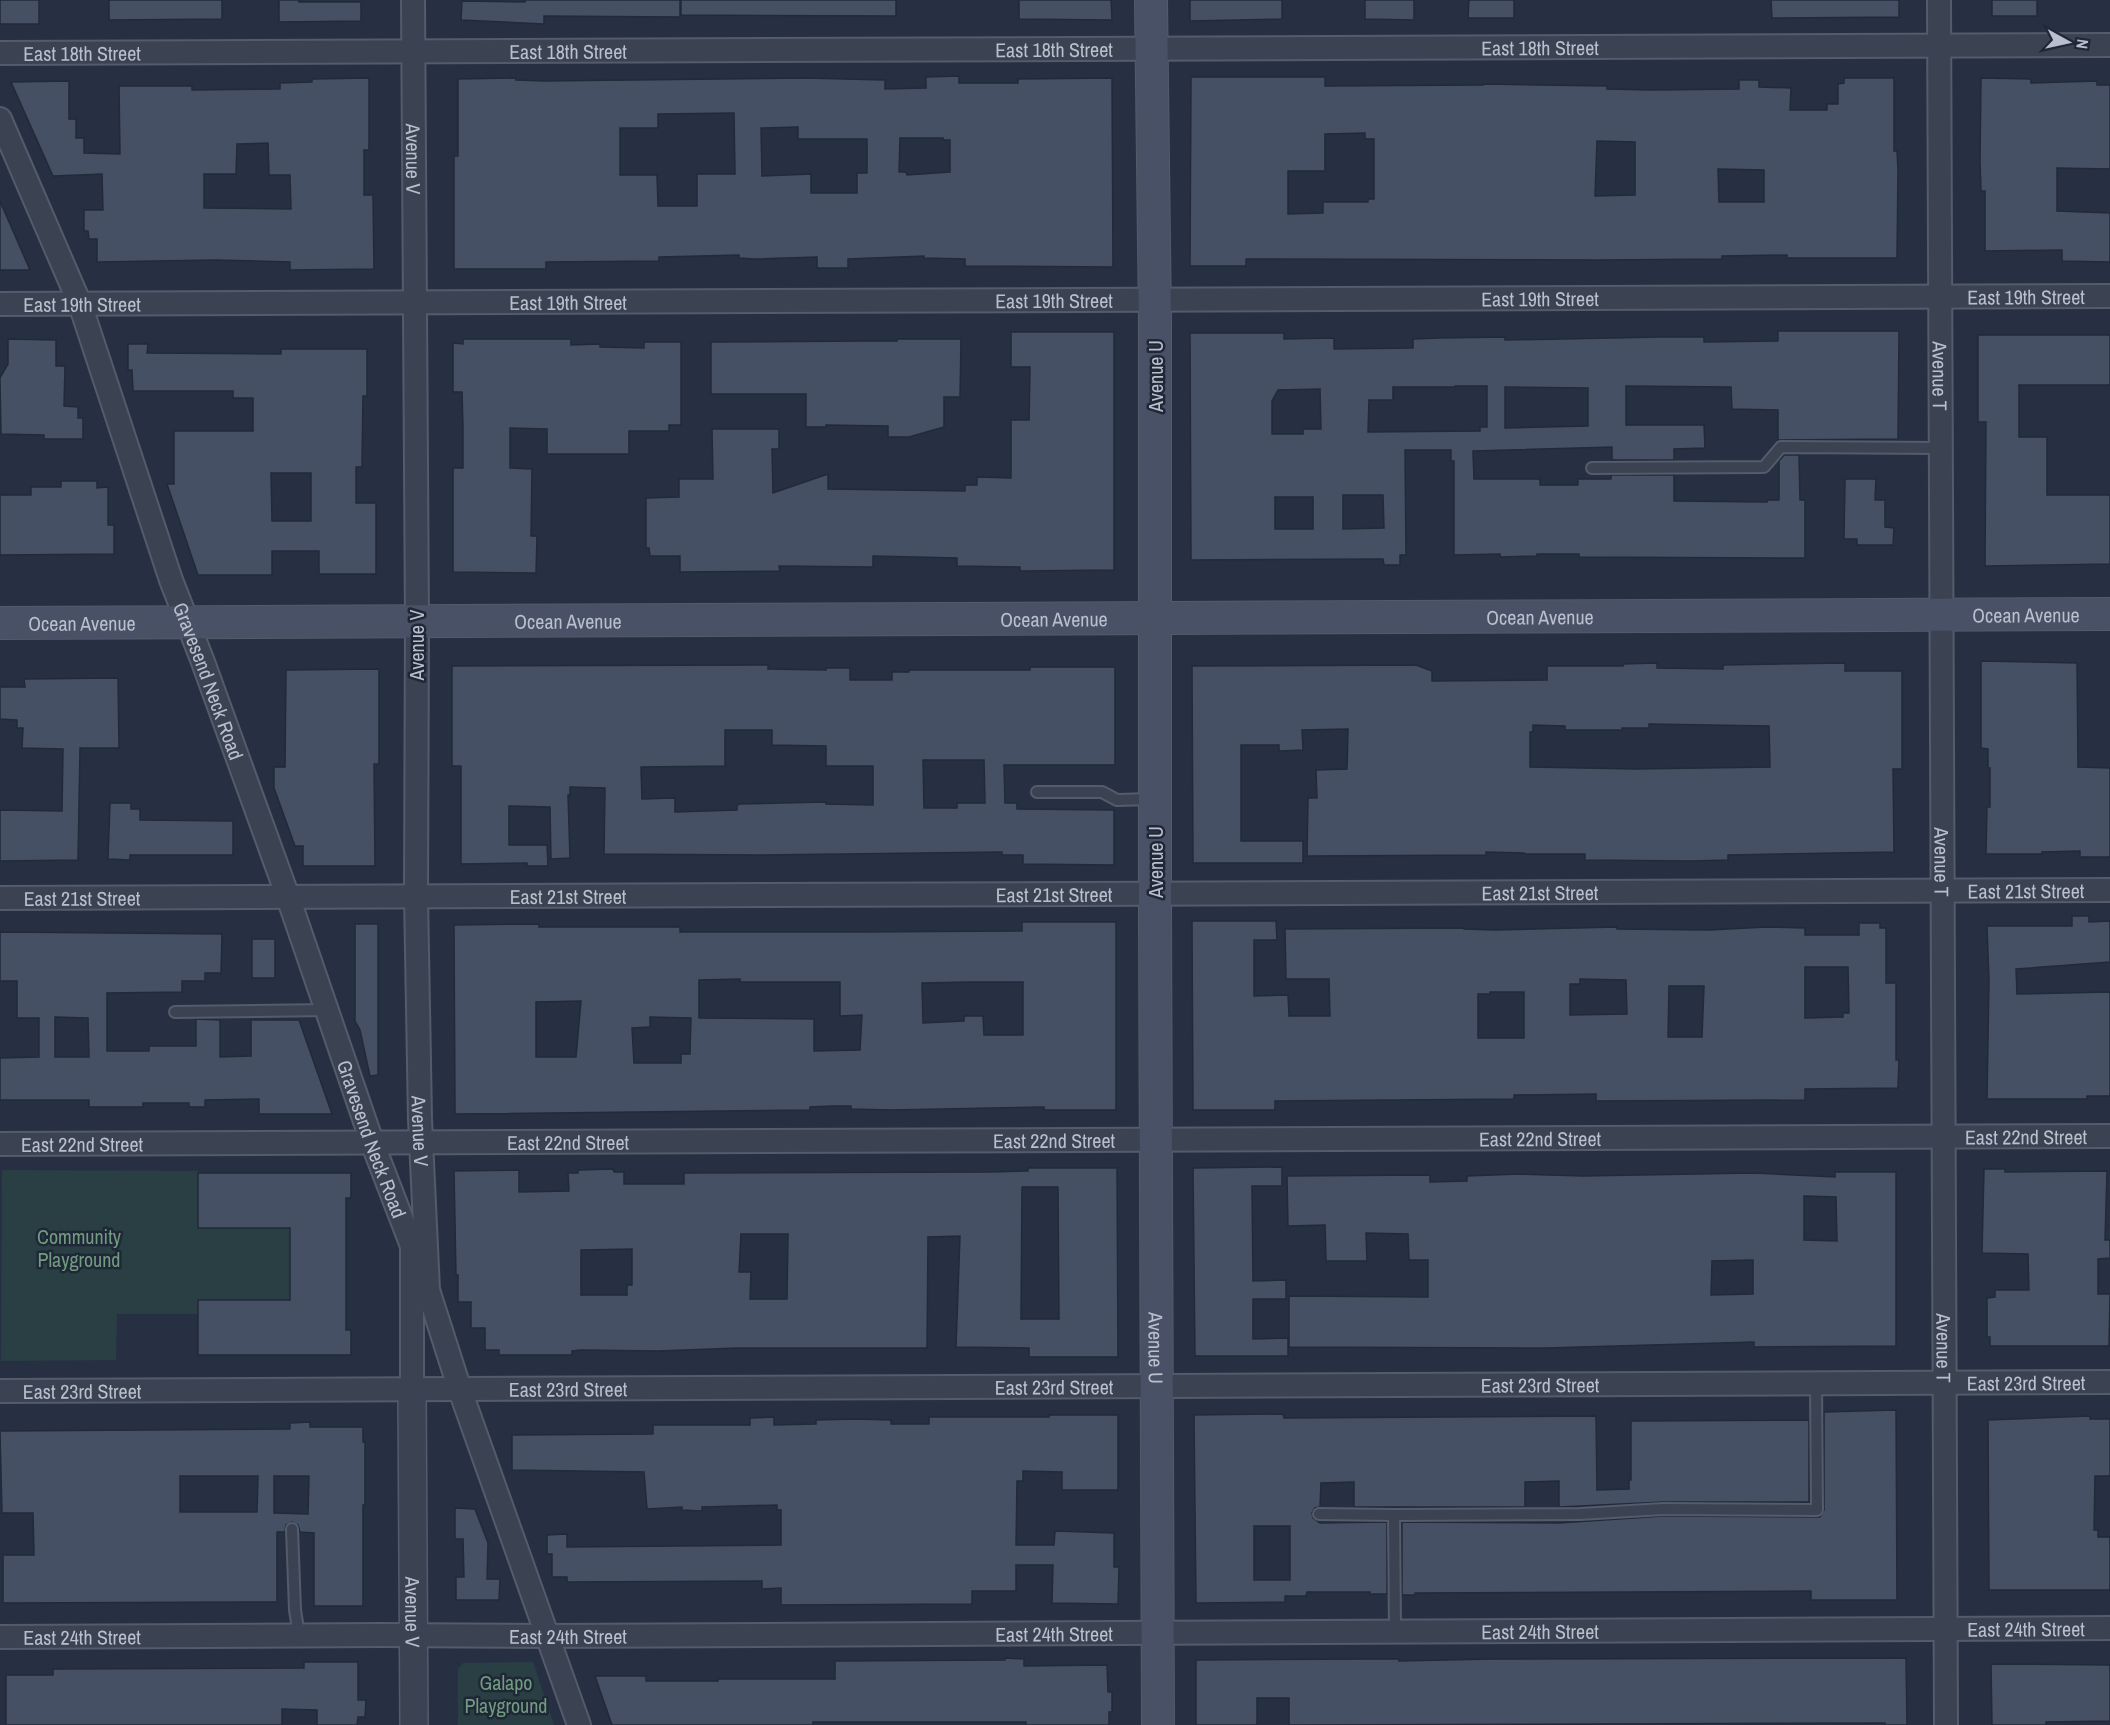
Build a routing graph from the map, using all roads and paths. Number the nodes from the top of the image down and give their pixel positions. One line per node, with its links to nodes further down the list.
1 (413, 0): 7 (street, Avenue V)
2 (1151, 0): 6 (main road, Avenue U)
3 (1939, 0): 5 (street, Avenue T)
4 (2110, 45): 5 (street, East 18th Street)
5 (1940, 46): 6 (street, East 18th Street); 10 (street, Avenue T)
6 (1152, 49): 7 (street, East 18th Street); 12 (main road, Avenue U)
7 (413, 52): 8 (street, East 18th Street); 14 (street, Avenue V)
8 (0, 53)
9 (0, 119): 13 (street, Gravesend Neck Road)
10 (1941, 296): 11 (street, East 19th Street); 12 (street, East 19th Street); 16 (street, Avenue T)
11 (2110, 296)
12 (1155, 300): 14 (street, East 19th Street); 20 (main road, Avenue U)
13 (80, 303): 14 (street, East 19th Street); 15 (street, East 19th Street); 23 (street, Gravesend Neck Road)
14 (414, 303): 21 (street, Avenue V)
15 (0, 304)
16 (1941, 448): 17 (lane); 18 (street, Avenue T)
17 (1592, 468)
18 (1942, 614): 19 (main road, Ocean Avenue); 20 (main road, Ocean Avenue); 26 (street, Avenue T)
19 (2110, 614)
20 (1156, 617): 21 (main road, Ocean Avenue); 25 (main road, Avenue U)
21 (417, 622): 23 (main road, Ocean Avenue); 29 (street, Avenue V)
22 (0, 623): 23 (main road, Ocean Avenue)
23 (188, 623): 30 (street, Gravesend Neck Road)
24 (1037, 792): 25 (lane)
25 (1155, 799): 28 (main road, Avenue U)
26 (1943, 890): 27 (street, East 21st Street); 28 (street, East 21st Street); 35 (street, Avenue T)
27 (2110, 890)
28 (1155, 893): 29 (street, East 21st Street); 36 (main road, Avenue U)
29 (416, 896): 30 (street, East 21st Street); 38 (street, Avenue V)
30 (288, 897): 31 (street, East 21st Street); 32 (street, Gravesend Neck Road)
31 (0, 898)
32 (327, 1011): 33 (lane); 37 (street, Gravesend Neck Road)
33 (175, 1012)
34 (2110, 1136): 35 (street, East 22nd Street)
35 (1944, 1137): 36 (street, East 22nd Street); 41 (street, Avenue T)
36 (1156, 1139): 38 (street, East 22nd Street); 44 (main road, Avenue U)
37 (372, 1142): 38 (street, East 22nd Street); 39 (street, East 22nd Street); 40 (street, Gravesend Neck Road)
38 (423, 1142): 46 (street, Avenue V)
39 (0, 1144)
40 (412, 1246): 45 (street, Avenue V)
41 (1945, 1382): 42 (street, East 23rd Street); 43 (street, East 23rd Street); 52 (street, Avenue T)
42 (2110, 1382)
43 (1816, 1383): 44 (street, East 23rd Street); 49 (lane)
44 (1156, 1386): 46 (street, East 23rd Street); 54 (main road, Avenue U)
45 (412, 1390): 46 (street, East 23rd Street); 47 (street, East 23rd Street); 56 (street, Avenue V)
46 (460, 1390): 57 (street)
47 (0, 1391)
48 (1318, 1514): 49 (lane)
49 (1394, 1515): 53 (lane)
50 (292, 1529): 55 (lane)
51 (2110, 1628): 52 (street, East 24th Street)
52 (1946, 1629): 53 (street, East 24th Street); 62 (street, Avenue T)
53 (1395, 1631): 54 (street, East 24th Street)
54 (1157, 1632): 57 (street, East 24th Street); 61 (main road, Avenue U)
55 (299, 1635): 56 (street, East 24th Street); 58 (street, East 24th Street)
56 (413, 1635): 57 (street, East 24th Street); 59 (street, Avenue V)
57 (548, 1636): 60 (street)
58 (0, 1637)
59 (414, 1725)
60 (579, 1725)
61 (1158, 1725)
62 (1946, 1725)

